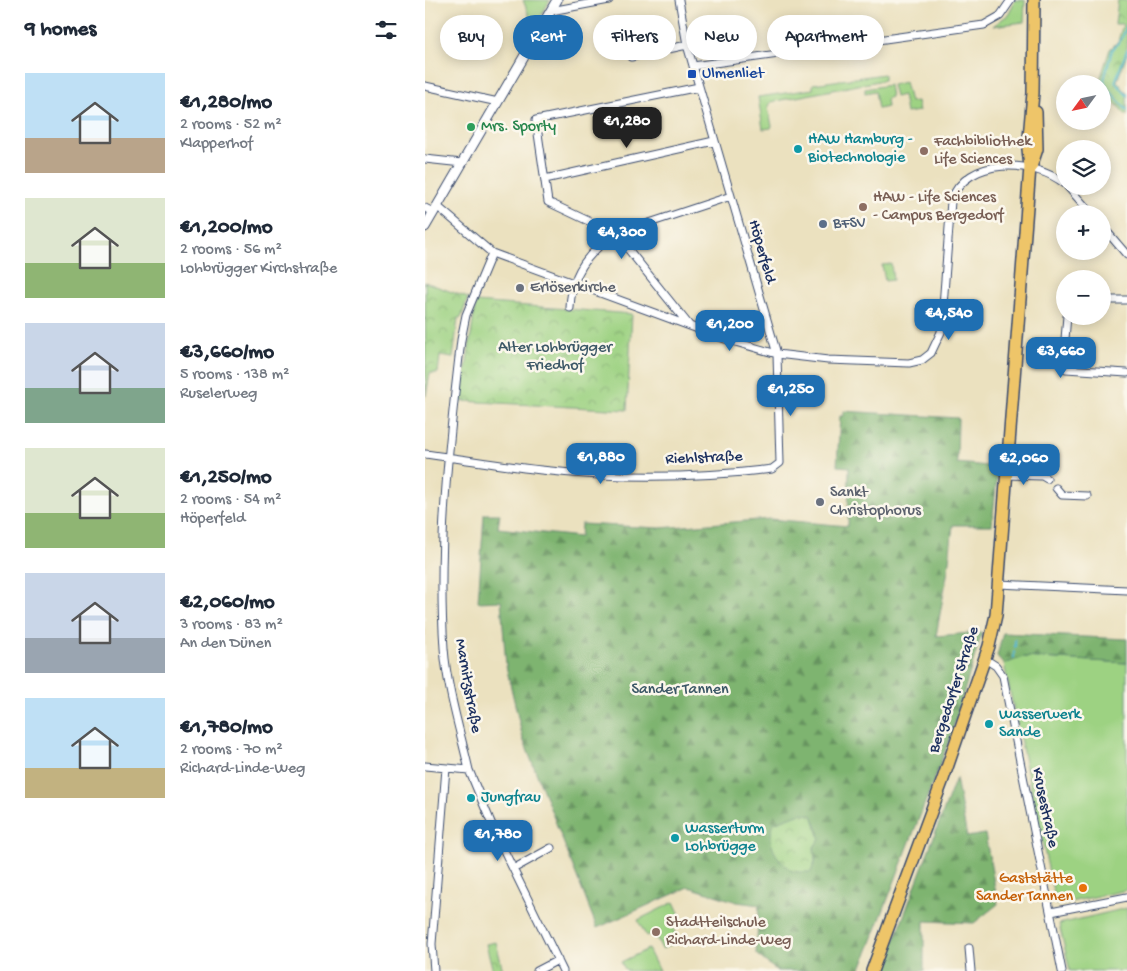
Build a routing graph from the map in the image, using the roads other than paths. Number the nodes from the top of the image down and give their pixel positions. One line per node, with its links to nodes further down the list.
1 (557, 0): 6 (street)
2 (609, 0): 6 (street)
3 (679, 0): 7 (street, Höperfeld)
4 (1011, 0): 9 (street)
5 (1034, 0): 16 (main road, Bergedorfer Straße)
6 (551, 11): 12 (street)
7 (686, 40)
8 (691, 60): 9 (street, Höperfeld)
9 (693, 66): 11 (street, Höperfeld)
10 (425, 86): 12 (street)
11 (699, 87): 13 (street, Höperfeld); 18 (street)
12 (498, 102): 15 (street)
13 (714, 141): 18 (street); 20 (street, Höperfeld)
14 (425, 159): 15 (street)
15 (462, 163): 22 (street)
16 (1030, 167): 17 (street); 34 (street); 39 (main road, Bergedorfer Straße)
17 (1056, 178)
18 (545, 179): 24 (street)
19 (1075, 195): 21 (street)
20 (731, 196): 24 (street); 34 (street, Höperfeld)
21 (1084, 205)
22 (432, 209): 23 (street); 26 (street)
23 (425, 227)
24 (616, 234): 28 (street); 33 (street)
25 (1111, 236): 27 (street)
26 (492, 253): 28 (street); 37 (street, Marnitzstraße)
27 (1127, 255)
28 (574, 283): 31 (street); 33 (street)
29 (1111, 300): 30 (street)
30 (1127, 300)
31 (570, 308)
32 (1066, 325): 35 (street)
33 (689, 326): 34 (street)
34 (777, 354): 38 (street, Höperfeld)
35 (1127, 373)
36 (425, 454): 37 (street, Riehlstraße)
37 (450, 457): 38 (street, Riehlstraße); 48 (street, Marnitzstraße)
38 (775, 468)
39 (1007, 474): 40 (street); 43 (main road, Bergedorfer Straße)
40 (1047, 479)
41 (1056, 488): 42 (street)
42 (1087, 496)
43 (999, 584): 44 (street); 45 (main road, Bergedorfer Straße)
44 (1127, 590)
45 (985, 659): 52 (street, Krusestraße); 59 (main road, Bergedorfer Straße)
46 (425, 766): 47 (street)
47 (446, 768): 48 (street); 53 (street)
48 (469, 770): 50 (street, Marnitzstraße)
49 (551, 848): 50 (street)
50 (513, 868): 55 (street, Marnitzstraße)
51 (1127, 897): 52 (street)
52 (1051, 912): 61 (street, Krusestraße)
53 (428, 944): 56 (street)
54 (969, 948): 60 (street)
55 (558, 960): 57 (street); 58 (street, Marnitzstraße)
56 (434, 971)
57 (537, 971)
58 (563, 971)
59 (872, 971)
60 (971, 971)
61 (1062, 971)

